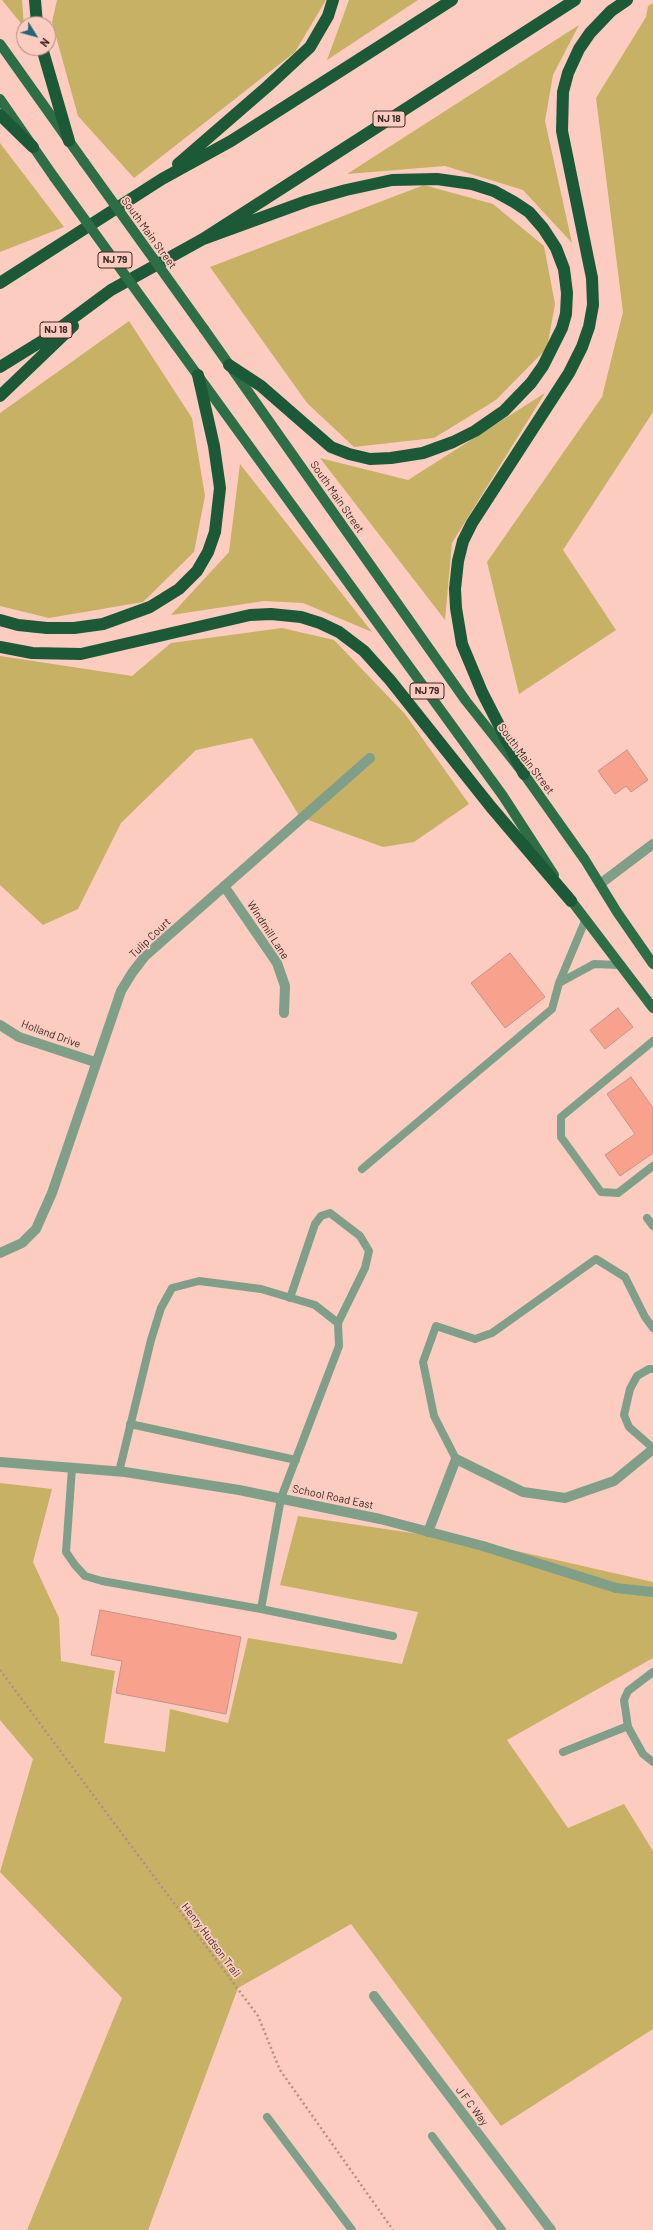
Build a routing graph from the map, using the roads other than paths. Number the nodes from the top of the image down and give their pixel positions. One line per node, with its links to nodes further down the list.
1 (35, 0): 6 (highway)
2 (333, 0): 13 (highway)
3 (452, 0): 13 (highway)
4 (575, 0): 14 (highway, NJ 18)
5 (627, 0): 26 (highway)
6 (36, 16)
7 (0, 44): 11 (main road, South Main Street / NJ 79)
8 (44, 56): 11 (highway)
9 (0, 99): 12 (main road, NJ 79)
10 (0, 115): 12 (highway)
11 (69, 142): 19 (main road, South Main Street / NJ 79, bridge)
12 (33, 147): 21 (main road, NJ 79, bridge)
13 (162, 179): 15 (highway)
14 (202, 239): 18 (highway, NJ 18); 19 (highway)
15 (21, 267): 16 (highway); 17 (highway)
16 (0, 275)
17 (0, 283)
18 (111, 290): 20 (highway, NJ 18); 22 (highway)
19 (229, 365): 26 (main road, South Main Street / NJ 79)
20 (0, 367)
21 (198, 375): 23 (highway); 30 (main road, NJ 79)
22 (0, 396)
23 (0, 620)
24 (0, 647): 30 (highway)
25 (370, 758): 29 (street, Tulip Court)
26 (524, 774): 28 (main road, South Main Street / NJ 79)
27 (653, 844): 28 (street)
28 (600, 884): 33 (main road, South Main Street / NJ 79)
29 (224, 886): 36 (street, Windmill Lane); 39 (street, Tulip Court)
30 (571, 901): 31 (main road, NJ 79)
31 (585, 921): 32 (main road, NJ 79); 34 (lane)
32 (619, 964): 34 (lane); 35 (main road, NJ 79)
33 (653, 964)
34 (559, 983): 41 (lane)
35 (653, 1008)
36 (284, 1013)
37 (0, 1025): 39 (street, Holland Drive)
38 (653, 1041): 40 (lane)
39 (96, 1062): 44 (street, Tulip Court)
40 (653, 1166)
41 (362, 1169)
42 (647, 1218): 43 (lane)
43 (653, 1226)
44 (0, 1253)
45 (290, 1298): 46 (lane); 46 (lane); 49 (lane)
46 (338, 1323): 52 (lane)
47 (653, 1328): 51 (lane)
48 (653, 1369): 50 (lane)
49 (130, 1424): 52 (lane); 55 (lane)
50 (653, 1448): 51 (street)
51 (456, 1459): 57 (street)
52 (296, 1460): 56 (lane)
53 (0, 1462): 54 (street, School Road East)
54 (72, 1468): 55 (street, School Road East); 59 (lane)
55 (118, 1472): 56 (street, School Road East)
56 (281, 1498): 57 (street, School Road East); 59 (lane)
57 (428, 1532): 58 (street, School Road East)
58 (653, 1592)
59 (262, 1609): 60 (lane)
60 (393, 1636)
61 (653, 1672): 62 (lane)
62 (628, 1726): 63 (lane); 64 (lane)
63 (563, 1752)
64 (653, 1762)
65 (374, 1996): 70 (street, J F C Way)
66 (267, 2117): 68 (lane)
67 (432, 2136): 69 (lane)
68 (352, 2230)
69 (502, 2230)
70 (551, 2230)

